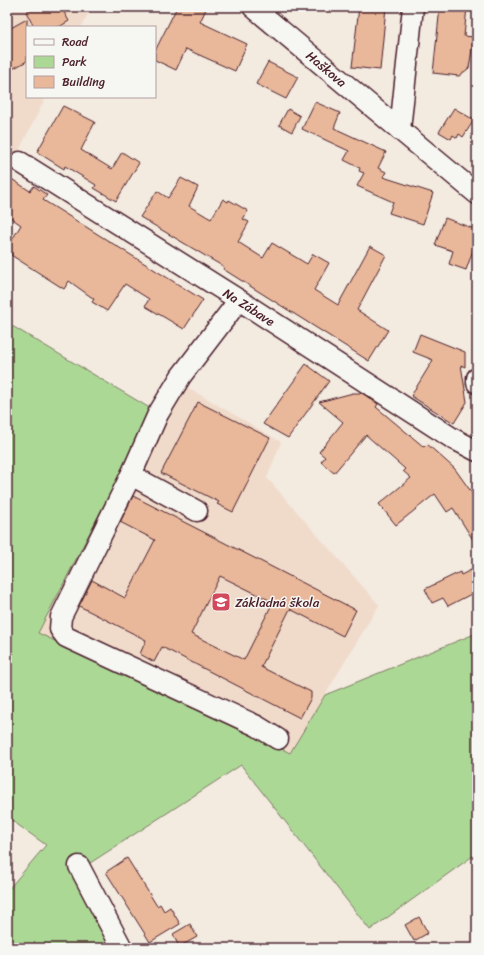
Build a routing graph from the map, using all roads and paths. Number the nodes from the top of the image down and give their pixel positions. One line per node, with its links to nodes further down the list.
1 (252, 7): 3 (street, Haškova)
2 (413, 7): 3 (street)
3 (400, 130): 5 (street, Haškova)
4 (20, 162): 6 (street, Na Zábave)
5 (477, 194)
6 (239, 300): 9 (street, Na Zábave); 10 (street)
7 (477, 378): 8 (street)
8 (477, 382)
9 (477, 451)
10 (131, 476): 11 (street); 12 (street)
11 (197, 511)
12 (278, 739)
13 (79, 866): 14 (street)
14 (122, 948)

